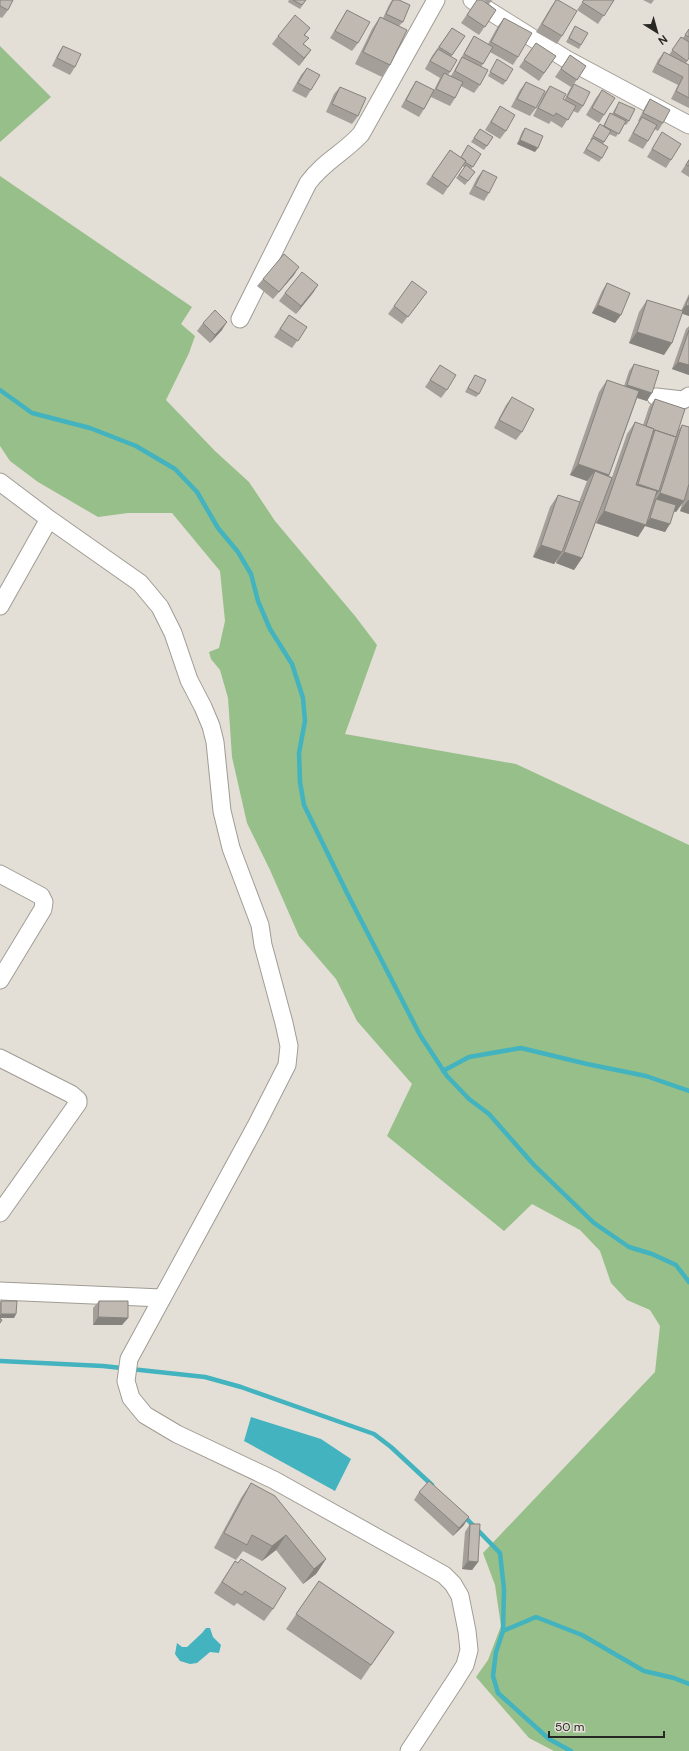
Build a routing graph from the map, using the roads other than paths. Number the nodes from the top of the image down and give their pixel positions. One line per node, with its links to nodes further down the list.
1 (436, 0): 4 (street)
2 (472, 0): 3 (street)
3 (689, 125)
4 (240, 319)
5 (689, 396): 6 (street)
6 (656, 397)
7 (0, 482): 8 (street)
8 (48, 519): 9 (street); 15 (street)
9 (0, 606)
10 (0, 874): 11 (street)
11 (0, 980)
12 (0, 1058): 13 (street)
13 (0, 1213)
14 (0, 1291): 15 (street)
15 (162, 1298): 16 (street)
16 (409, 1751)

